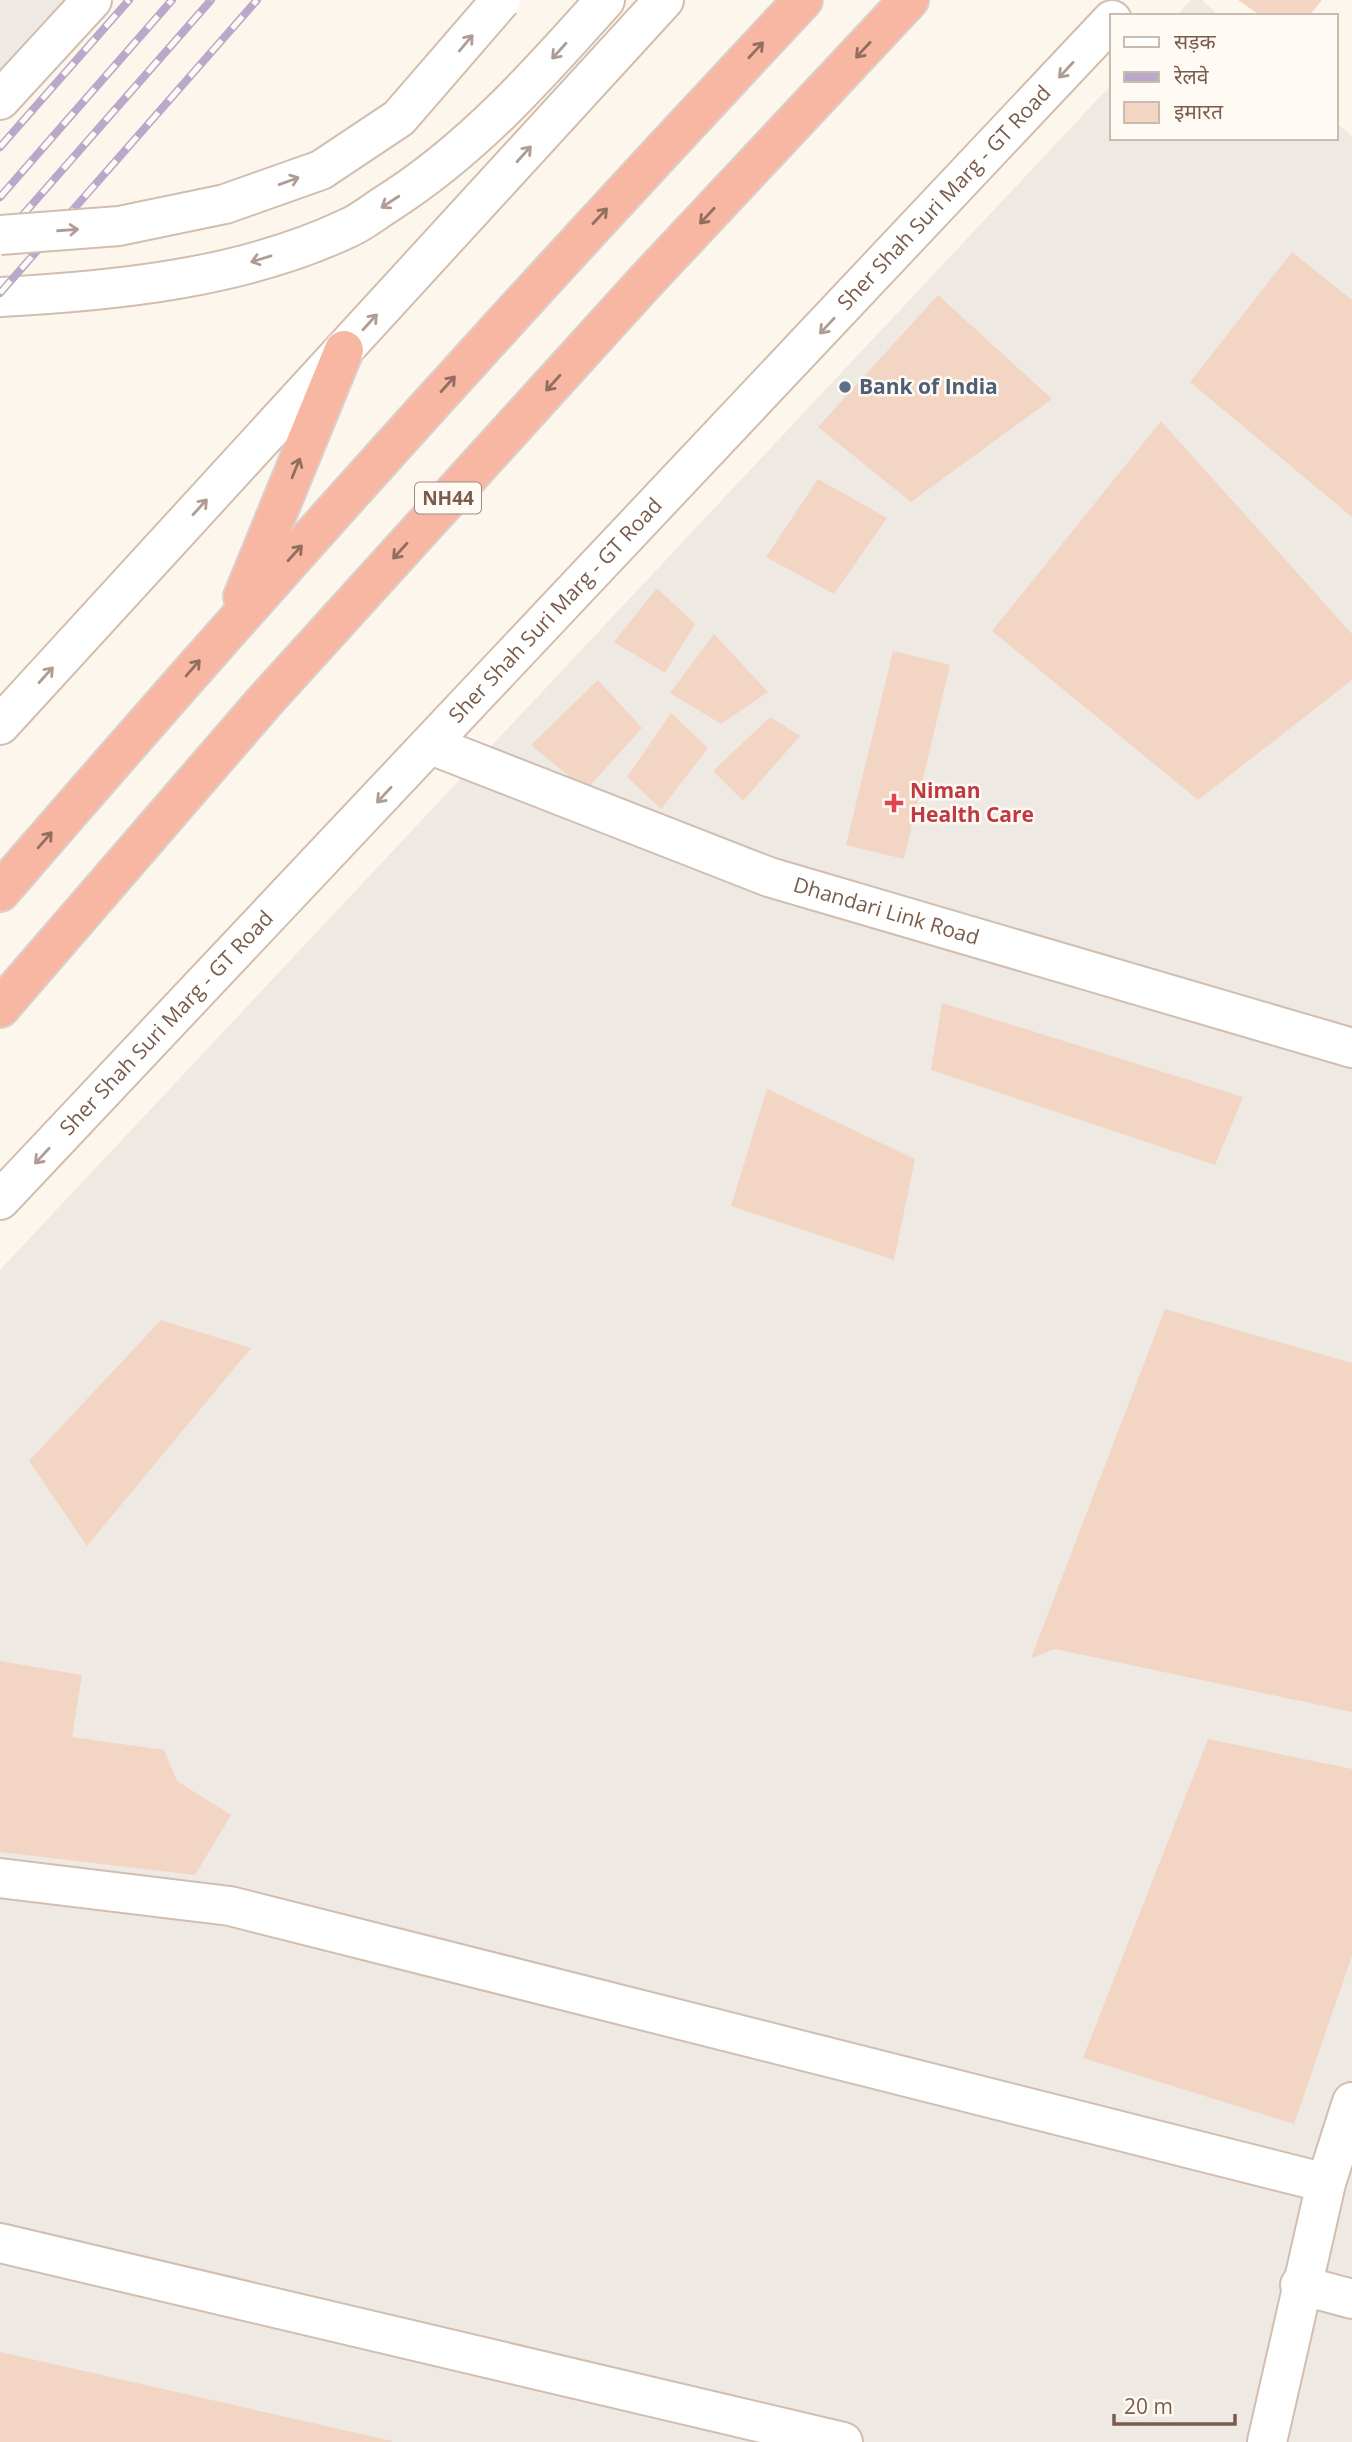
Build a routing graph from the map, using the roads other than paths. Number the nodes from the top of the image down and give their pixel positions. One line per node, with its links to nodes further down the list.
1 (92, 0): 10 (street)
2 (501, 0): 11 (street, one-way to 2, bridge)
3 (605, 0): 12 (street, one-way to 12)
4 (664, 0): 13 (street, one-way to 4)
5 (803, 0): 14 (highway, one-way to 5)
6 (909, 0): 18 (highway, NH44, one-way to 18)
7 (1131, 0): 8 (street)
8 (1118, 14)
9 (1110, 22): 16 (street, Sher Shah Suri Marg - GT Road, one-way to 16)
10 (0, 100)
11 (0, 235)
12 (0, 297)
13 (344, 350): 14 (highway, one-way to 13); 15 (street, one-way to 13)
14 (233, 622): 17 (highway, one-way to 14)
15 (0, 726)
16 (431, 745): 19 (street, Dhandari Link Road); 20 (street, Sher Shah Suri Marg - GT Road, one-way to 20)
17 (0, 892)
18 (0, 1008)
19 (1352, 1048)
20 (0, 1200)
21 (0, 1878): 23 (street)
22 (1352, 2102): 23 (street)
23 (1326, 2183): 25 (street)
24 (0, 2243): 27 (street)
25 (1300, 2285): 26 (street); 28 (street)
26 (1352, 2298)
27 (843, 2442)
28 (1267, 2442)

